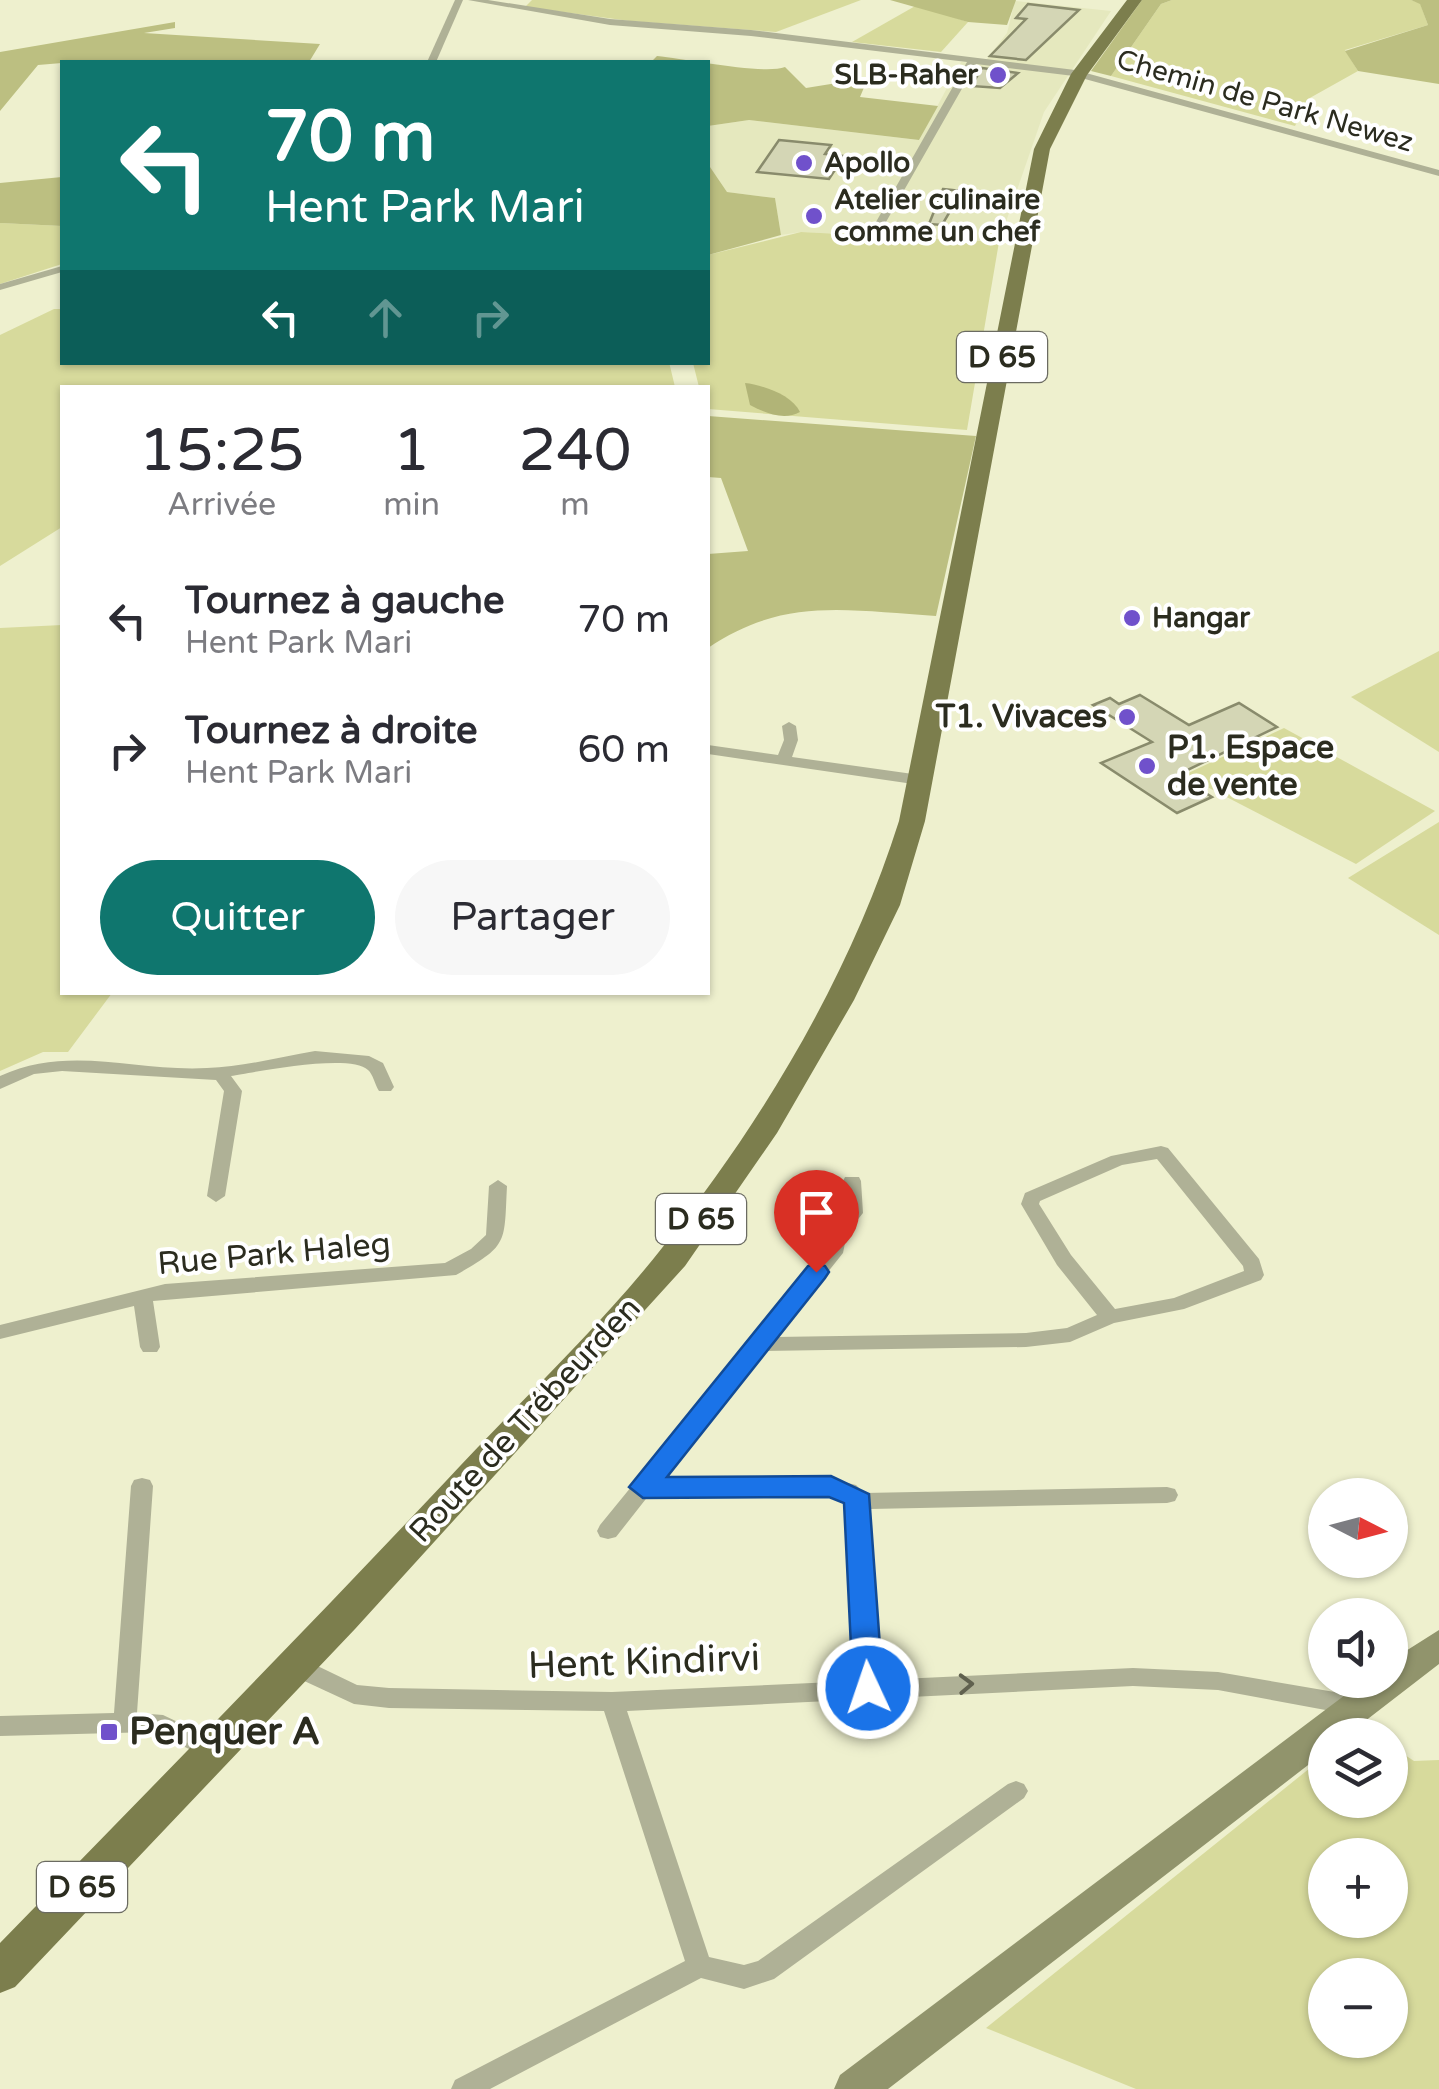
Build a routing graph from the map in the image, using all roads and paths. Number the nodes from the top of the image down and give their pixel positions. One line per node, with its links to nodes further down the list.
1 (459, 0): 5 (street)
2 (472, 0): 4 (street, Chemin de Park Newez)
3 (1135, 0): 6 (main road, D 65)
4 (974, 59): 6 (street, Chemin de Park Newez); 8 (street)
5 (432, 60)
6 (1079, 74): 7 (street, Chemin de Park Newez); 14 (main road, Route de Trébeurden / D 65)
7 (1439, 174)
8 (873, 236)
9 (60, 269): 10 (street)
10 (0, 287)
11 (789, 726): 13 (street)
12 (710, 750): 13 (street)
13 (784, 758): 14 (street)
14 (920, 780): 32 (main road, Route de Trébeurden / D 65)
15 (214, 1072): 16 (street); 17 (street); 20 (street)
16 (0, 1083)
17 (384, 1087)
18 (852, 1180): 24 (street)
19 (498, 1186): 21 (street, Rue Park Haleg)
20 (216, 1196)
21 (142, 1295): 23 (street, Rue Park Haleg); 25 (street)
22 (1110, 1317): 22 (street); 24 (street)
23 (0, 1332)
24 (758, 1344): 27 (street)
25 (150, 1347)
26 (142, 1486): 36 (street)
27 (643, 1487): 29 (street); 30 (street)
28 (1168, 1494): 29 (street)
29 (859, 1501): 33 (street)
30 (608, 1530)
31 (1439, 1644): 35 (main road)
32 (295, 1666): 34 (street, Hent Kindirvi); 38 (main road, Route de Trébeurden / D 65)
33 (868, 1688): 34 (street, Hent Kindirvi); 35 (street, Hent Kindirvi, one-way to 35)
34 (612, 1702): 40 (street)
35 (1358, 1706): 43 (main road)
36 (125, 1720): 37 (street); 38 (street)
37 (0, 1726)
38 (212, 1749): 41 (main road, Route de Trébeurden / D 65)
39 (1016, 1791): 40 (street)
40 (699, 1966): 42 (street)
41 (0, 1973)
42 (464, 2089)
43 (855, 2089)

